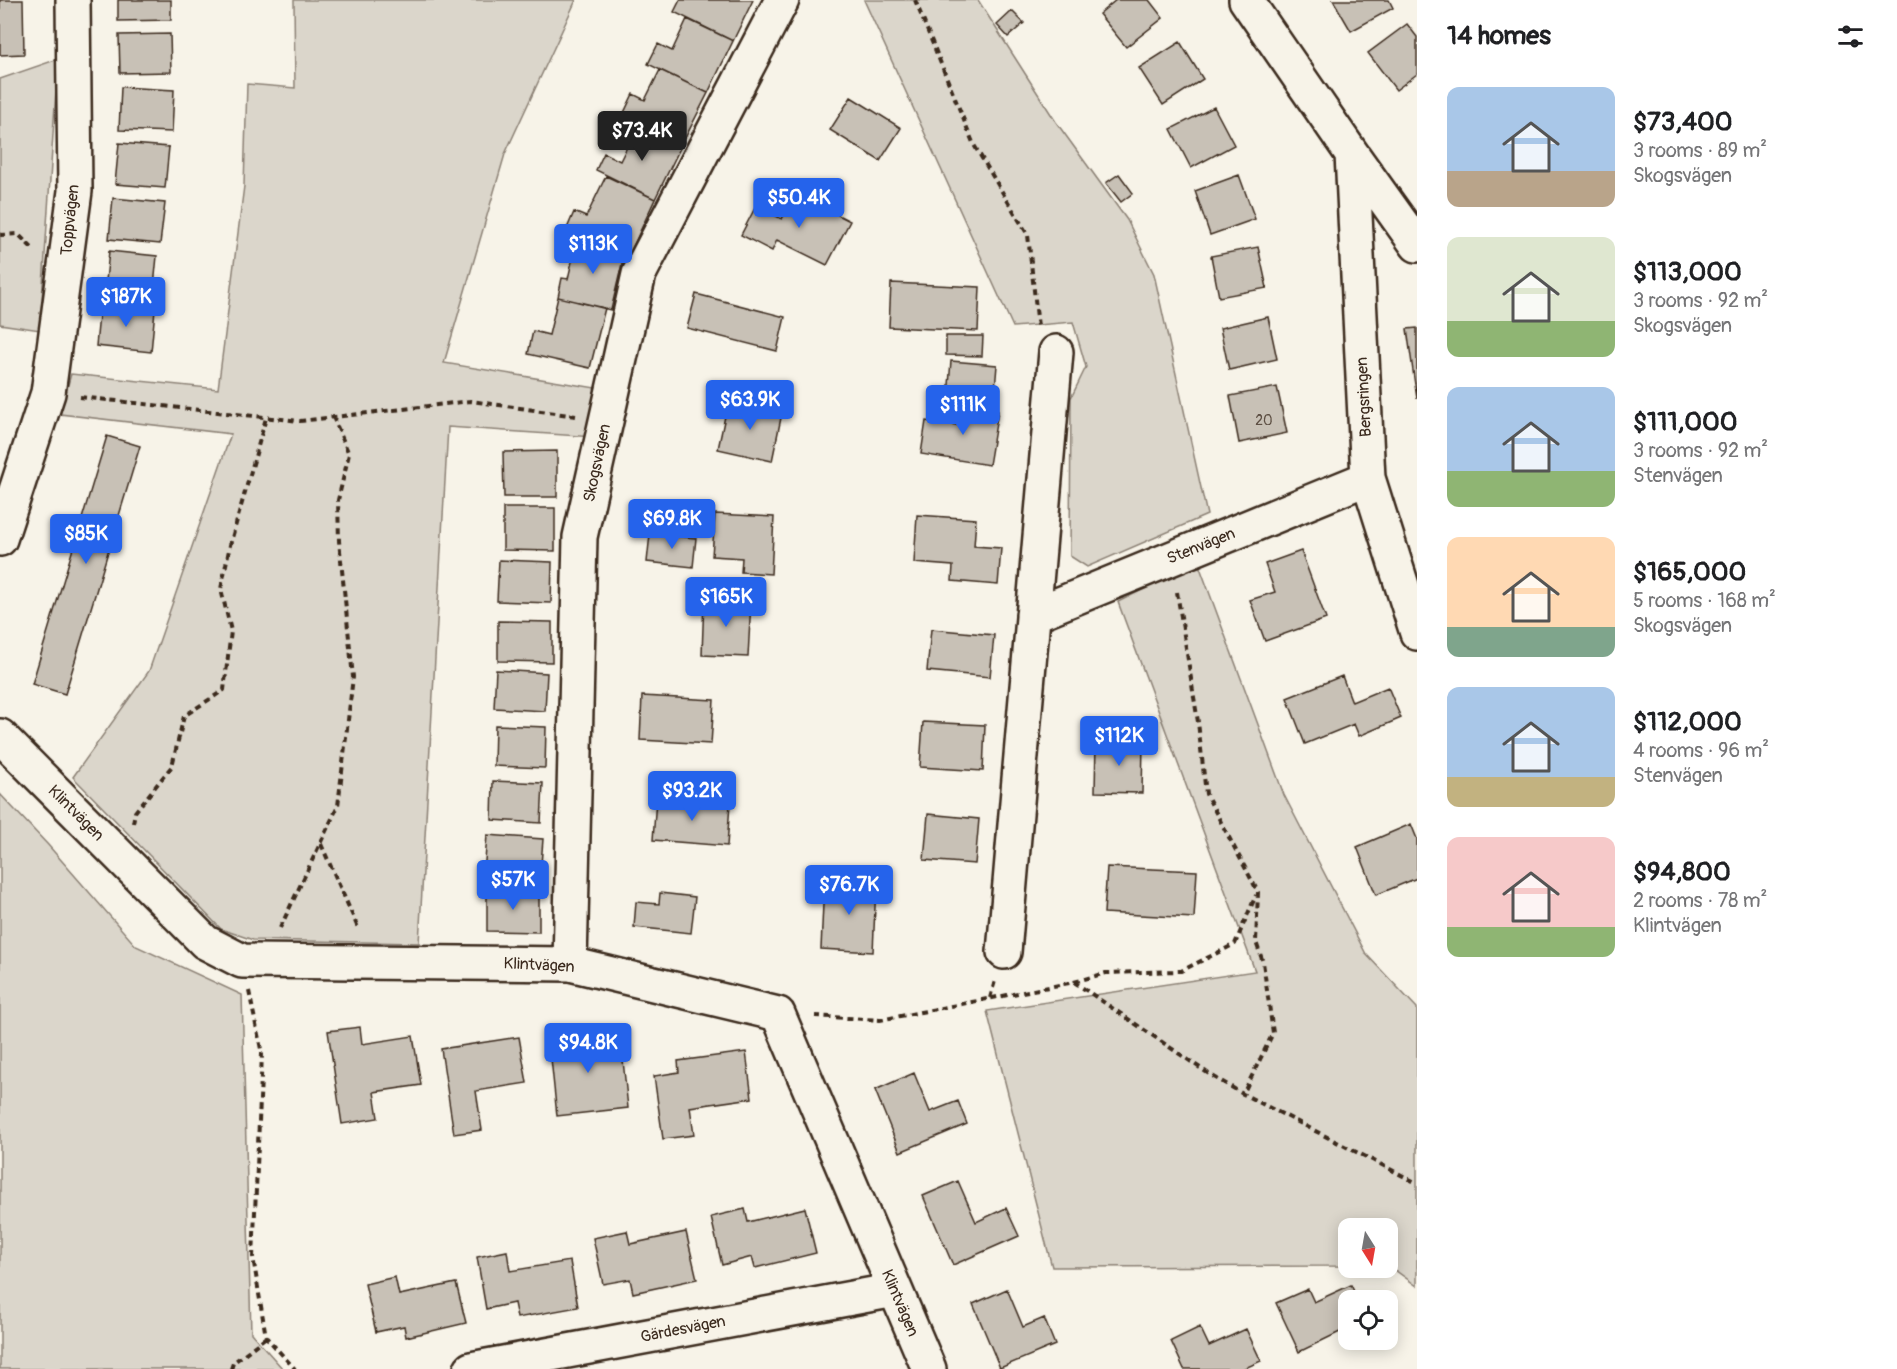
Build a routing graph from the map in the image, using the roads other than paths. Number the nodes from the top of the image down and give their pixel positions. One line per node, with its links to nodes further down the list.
1 (73, 0): 8 (street, Toppvägen)
2 (782, 0): 13 (street, Skogsvägen)
3 (1246, 0): 4 (street)
4 (1352, 154): 5 (street); 7 (street, Bergsringen)
5 (1417, 245)
6 (1056, 352): 9 (street)
7 (1368, 478): 9 (street, Stenvägen); 10 (street, Bergsringen)
8 (0, 538)
9 (1034, 615): 12 (street)
10 (1417, 633)
11 (0, 736): 13 (street, Klintvägen)
12 (1004, 952)
13 (570, 964): 14 (street, Klintvägen)
14 (895, 1290): 15 (street, Gärdesvägen); 16 (street, Klintvägen)
15 (471, 1369)
16 (928, 1369)

